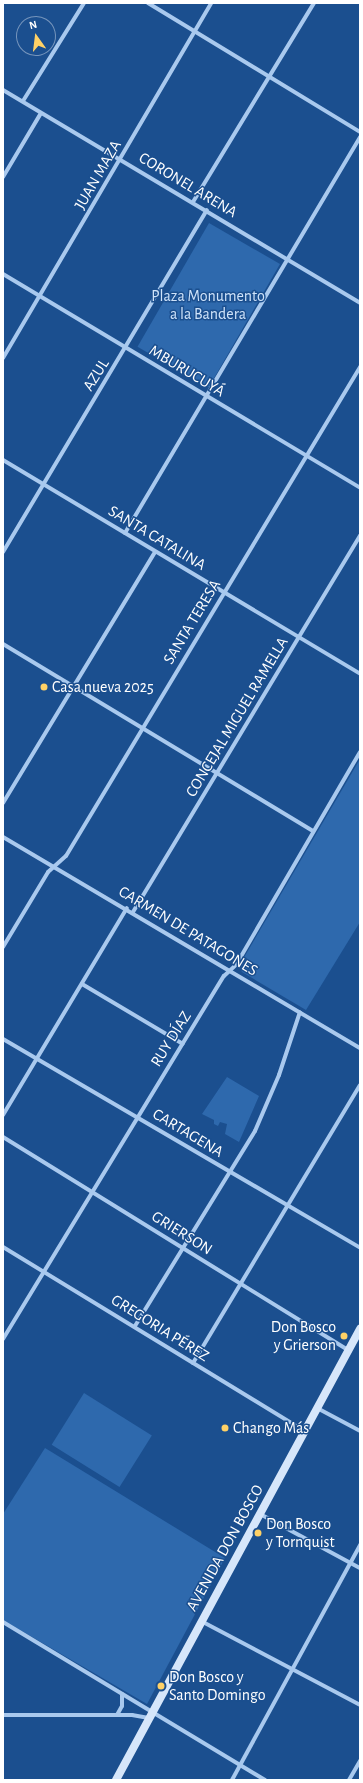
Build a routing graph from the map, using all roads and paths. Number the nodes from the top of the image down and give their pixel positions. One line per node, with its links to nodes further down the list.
1 (84, 3): 8 (street)
2 (148, 3): 5 (street)
3 (211, 3): 5 (street, JUAN MAZA)
4 (314, 3): 6 (street)
5 (194, 31): 6 (street); 12 (street, JUAN MAZA)
6 (269, 77): 10 (street); 14 (street)
7 (3, 90): 8 (street, CORONEL ARENA)
8 (23, 101): 9 (street, CORONEL ARENA)
9 (42, 113): 12 (street, CORONEL ARENA); 13 (street)
10 (360, 132)
11 (360, 138): 16 (street)
12 (121, 159): 14 (street, CORONEL ARENA); 18 (street, JUAN MAZA)
13 (3, 177)
14 (193, 202): 15 (street, CORONEL ARENA)
15 (207, 210): 16 (street, CORONEL ARENA); 20 (street, AZUL)
16 (288, 260): 19 (street, CORONEL ARENA); 23 (street)
17 (3, 274): 18 (street, MBURUCUYÁ)
18 (40, 297): 20 (street, MBURUCUYÁ); 21 (street, JUAN MAZA)
19 (360, 303)
20 (126, 349): 23 (street, MBURUCUYÁ); 26 (street, AZUL)
21 (3, 358)
22 (360, 367): 24 (street, SANTA TERESA)
23 (206, 397): 24 (street, MBURUCUYÁ); 28 (street)
24 (306, 456): 27 (street, MBURUCUYÁ); 32 (street, SANTA TERESA)
25 (3, 460): 26 (street, SANTA CATALINA)
26 (44, 484): 28 (street, SANTA CATALINA); 30 (street, AZUL)
27 (360, 488)
28 (125, 533): 31 (street, SANTA CATALINA)
29 (360, 535): 33 (street, CONCEJAL MIGUEL RAMELLA)
30 (3, 552)
31 (155, 552): 32 (street, SANTA CATALINA); 36 (street)
32 (224, 592): 33 (street, SANTA CATALINA); 37 (street, SANTA TERESA)
33 (298, 637): 35 (street, SANTA CATALINA); 39 (street, CONCEJAL MIGUEL RAMELLA)
34 (3, 644): 36 (street)
35 (360, 674)
36 (72, 685): 37 (street); 40 (street)
37 (143, 728): 39 (street); 43 (street, SANTA TERESA)
38 (360, 752): 41 (street, RUY DÍAZ)
39 (218, 773): 41 (street); 45 (street, CONCEJAL MIGUEL RAMELLA)
40 (3, 803)
41 (313, 831): 47 (street, RUY DÍAZ)
42 (3, 836): 43 (street, CARMEN DE PATAGONES)
43 (54, 867): 44 (street, CARMEN DE PATAGONES); 46 (street, SANTA TERESA)
44 (128, 908): 45 (street, CARMEN DE PATAGONES); 48 (street)
45 (134, 912): 47 (street, CARMEN DE PATAGONES)
46 (3, 947)
47 (230, 970): 49 (street, CARMEN DE PATAGONES); 51 (street, RUY DÍAZ)
48 (82, 984): 51 (street); 53 (street)
49 (300, 1012): 52 (street, CARMEN DE PATAGONES); 58 (street)
50 (3, 1039): 53 (street, CARTAGENA)
51 (183, 1044): 56 (street, RUY DÍAZ)
52 (360, 1048)
53 (36, 1058): 55 (street); 56 (street, CARTAGENA)
54 (360, 1085): 60 (street)
55 (3, 1115)
56 (138, 1117): 58 (street, CARTAGENA); 59 (street, RUY DÍAZ)
57 (3, 1137): 59 (street, GRIERSON)
58 (230, 1172): 60 (street, CARTAGENA); 61 (street)
59 (92, 1192): 61 (street, GRIERSON); 64 (street, RUY DÍAZ)
60 (287, 1207): 63 (street, CARTAGENA); 65 (street)
61 (182, 1246): 65 (street, GRIERSON); 66 (street)
62 (3, 1247): 64 (street, GREGORIA PÉREZ)
63 (360, 1248)
64 (44, 1272): 66 (street, GREGORIA PÉREZ); 68 (street, RUY DÍAZ)
65 (240, 1283): 69 (street, GRIERSON); 70 (street)
66 (135, 1326): 70 (street, GREGORIA PÉREZ)
67 (360, 1330): 69 (main road, AVENIDA DON BOSCO)
68 (3, 1340)
69 (349, 1350): 71 (main road, AVENIDA DON BOSCO)
70 (193, 1363): 72 (street, GREGORIA PÉREZ)
71 (316, 1408): 72 (main road, AVENIDA DON BOSCO); 73 (street)
72 (304, 1431): 74 (main road, AVENIDA DON BOSCO)
73 (360, 1431)
74 (260, 1514): 76 (street); 78 (main road, AVENIDA DON BOSCO)
75 (360, 1545): 76 (street)
76 (350, 1563): 77 (street); 80 (street)
77 (360, 1568)
78 (201, 1621): 80 (street); 85 (main road, AVENIDA DON BOSCO)
79 (3, 1622): 81 (street)
80 (293, 1669): 82 (street); 87 (street)
81 (122, 1694): 84 (street); 85 (street)
82 (360, 1705)
83 (3, 1715): 84 (street)
84 (117, 1715): 85 (street)
85 (150, 1715): 87 (street); 88 (main road, AVENIDA DON BOSCO)
86 (360, 1761): 91 (street)
87 (240, 1765): 89 (street); 90 (street)
88 (116, 1780)
89 (232, 1780)
90 (265, 1780)
91 (349, 1780)

